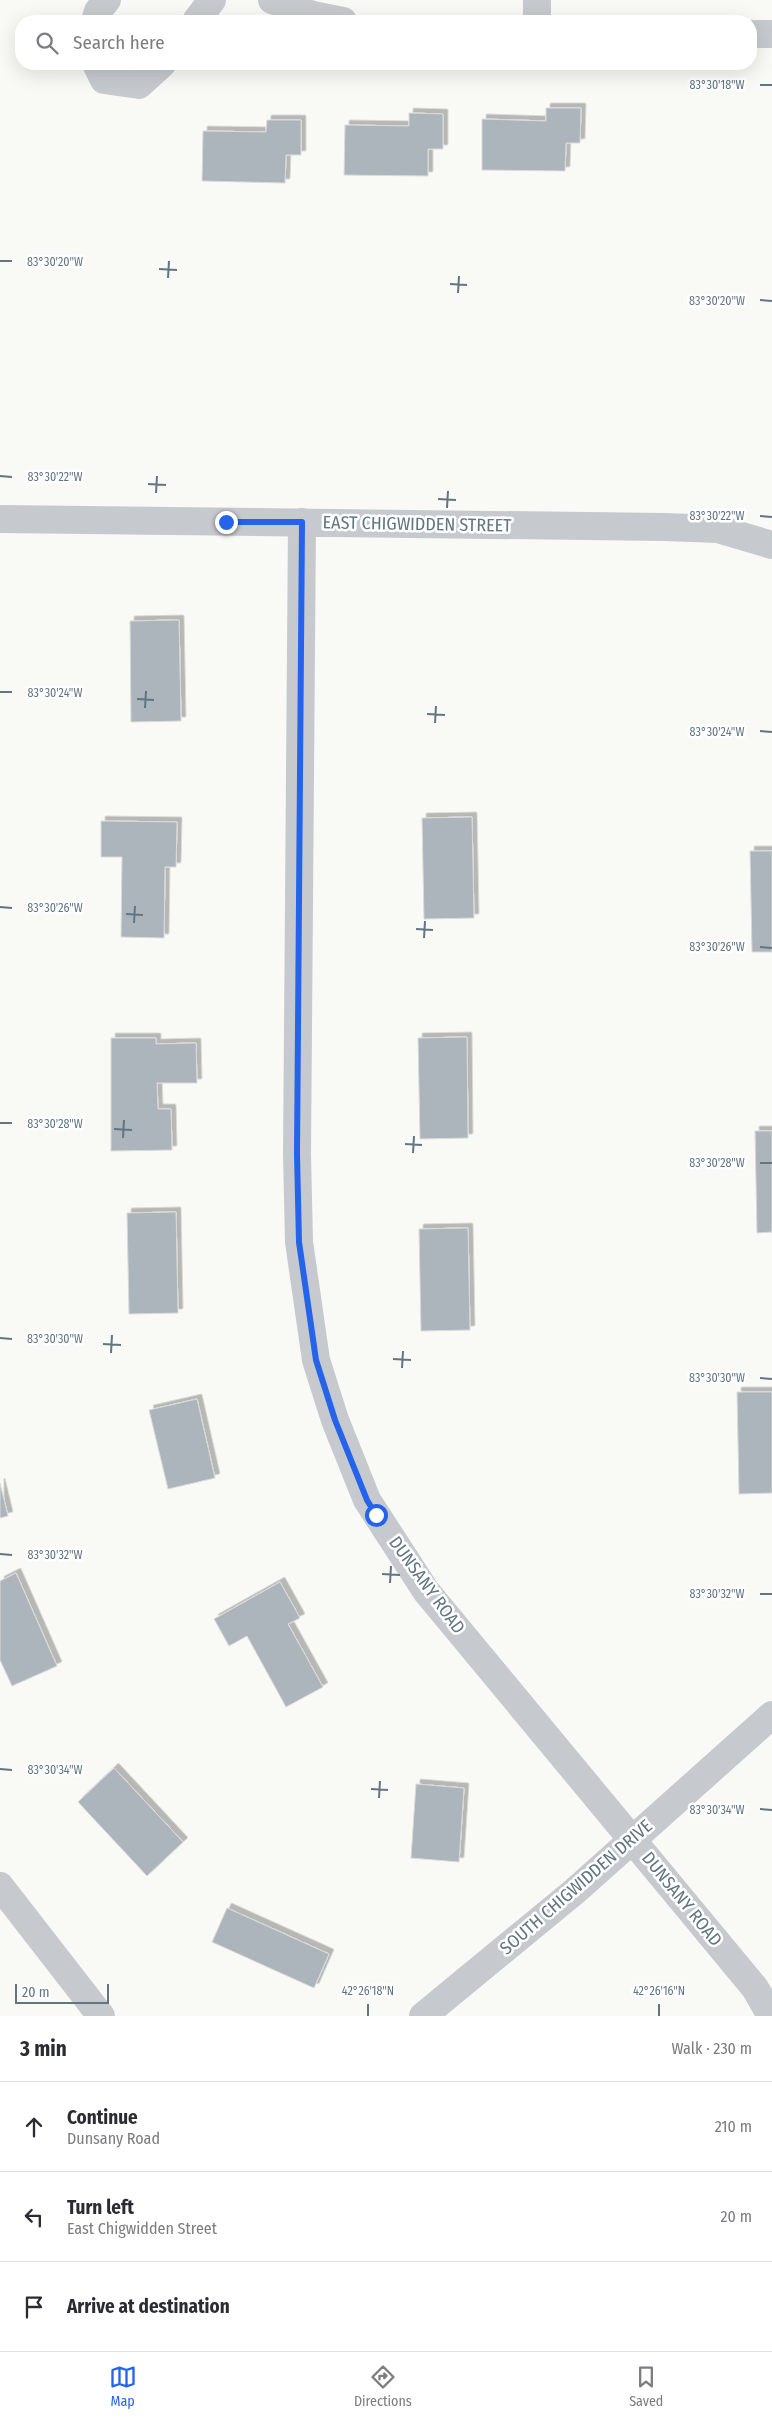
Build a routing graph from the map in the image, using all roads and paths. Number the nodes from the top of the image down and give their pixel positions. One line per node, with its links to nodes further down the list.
1 (107, 0): 5 (street)
2 (212, 0): 6 (street)
3 (272, 0): 7 (street)
4 (537, 0): 8 (street)
5 (97, 15)
6 (201, 15)
7 (313, 15)
8 (537, 15)
9 (757, 34): 10 (street)
10 (772, 34)
11 (99, 70): 12 (street)
12 (155, 70)
13 (0, 519): 14 (street, EAST CHIGWIDDEN STREET)
14 (302, 522): 15 (street, EAST CHIGWIDDEN STREET); 17 (street, DUNSANY ROAD)
15 (772, 546)
16 (772, 1715): 17 (street, SOUTH CHIGWIDDEN DRIVE)
17 (633, 1839): 20 (street, SOUTH CHIGWIDDEN DRIVE); 21 (street, DUNSANY ROAD)
18 (0, 1886): 19 (street)
19 (101, 2016)
20 (423, 2016)
21 (771, 2016)

